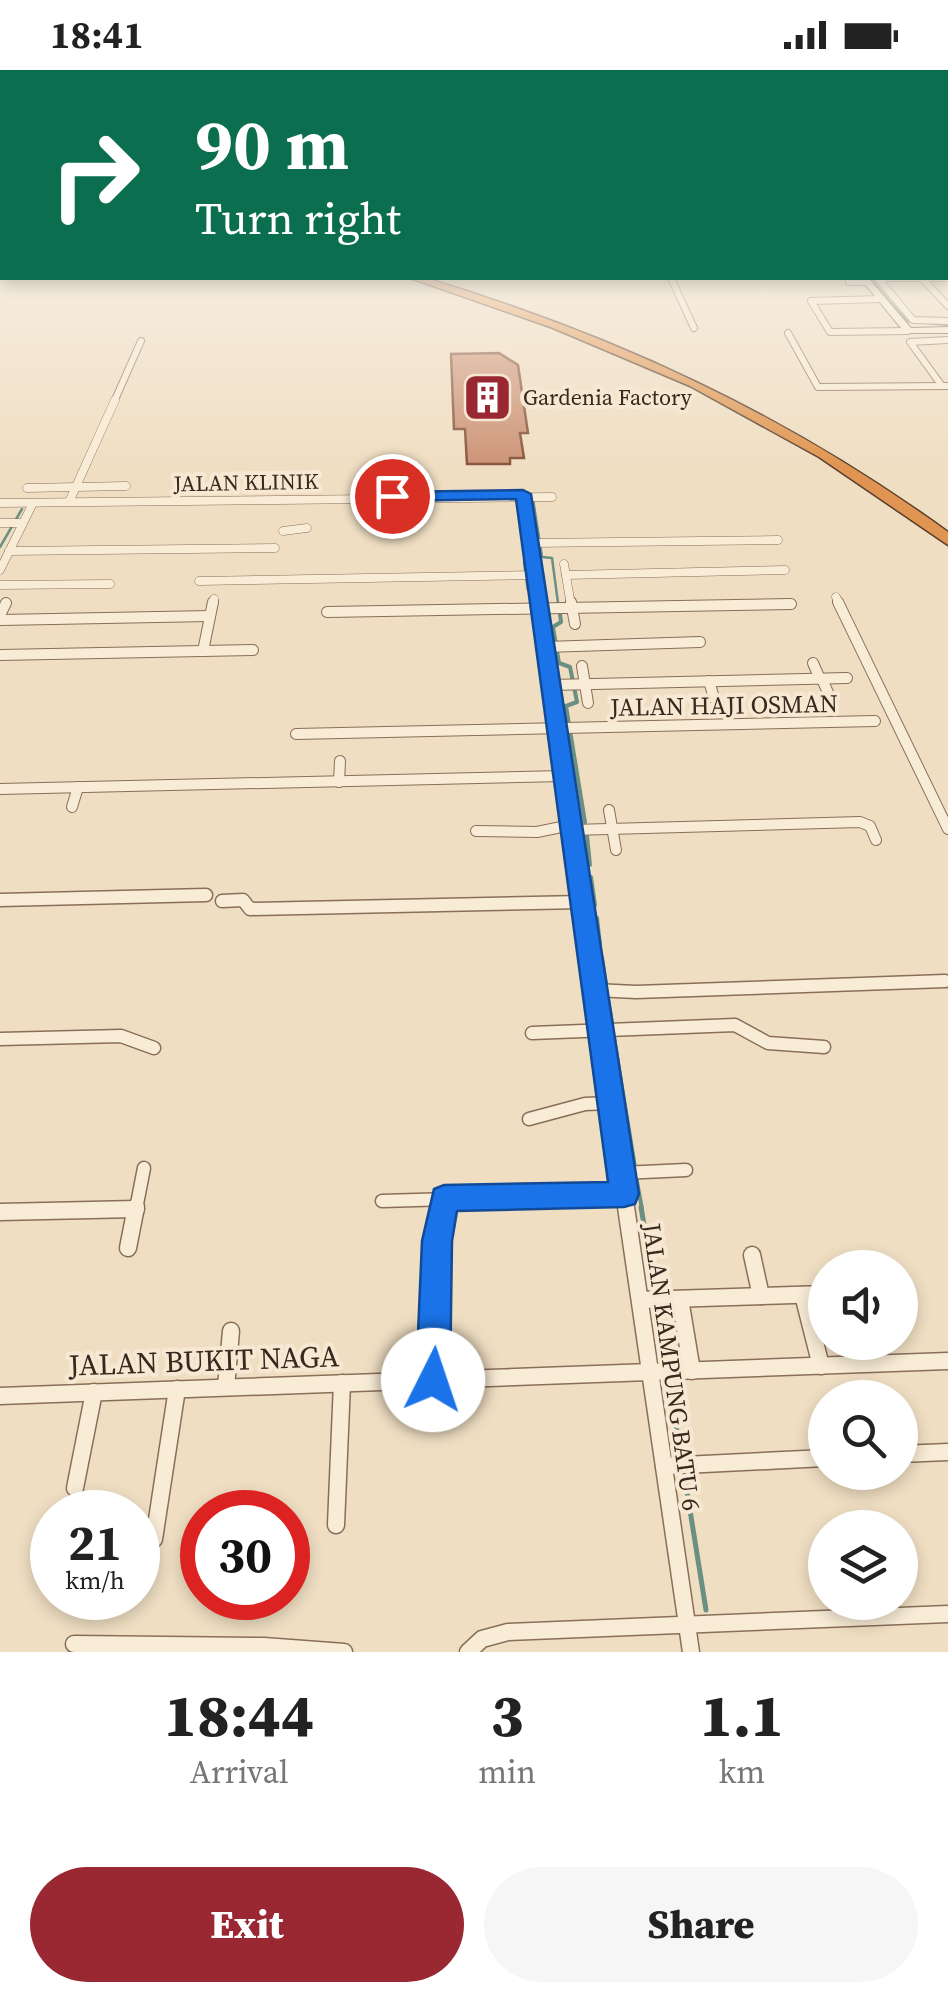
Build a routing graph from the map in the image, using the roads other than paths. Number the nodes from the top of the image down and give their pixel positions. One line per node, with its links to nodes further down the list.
1 (547, 320): 28 (highway)
2 (561, 320): 24 (highway)
3 (690, 320): 8 (street)
4 (823, 320): 10 (street)
5 (899, 320): 10 (street)
6 (915, 320): 7 (street)
7 (948, 321)
8 (694, 328)
9 (948, 330): 10 (street)
10 (908, 331)
11 (788, 333): 14 (street)
12 (948, 340): 14 (street)
13 (141, 341): 16 (street)
14 (945, 386)
15 (126, 486): 16 (street)
16 (76, 487): 17 (street); 20 (street)
17 (27, 488)
18 (523, 494): 19 (street, JALAN KLINIK); 20 (street, JALAN KLINIK); 29 (street, JALAN KAMPUNG BATU 6)
19 (552, 497)
20 (69, 502): 21 (street, JALAN KLINIK)
21 (33, 503): 22 (street); 22 (street, JALAN KLINIK)
22 (7, 518): 32 (street)
23 (308, 528): 25 (street)
24 (948, 528)
25 (283, 532)
26 (190, 536): 31 (street)
27 (778, 540): 29 (street)
28 (948, 540)
29 (532, 543): 35 (street, JALAN KAMPUNG BATU 6)
30 (275, 548): 31 (street)
31 (187, 550): 32 (street)
32 (5, 552): 33 (street)
33 (0, 570)
34 (785, 570): 46 (street)
35 (530, 575): 36 (street); 45 (street, JALAN KAMPUNG BATU 6)
36 (401, 578): 37 (street); 40 (street)
37 (199, 582)
38 (0, 584): 39 (street)
39 (110, 584)
40 (400, 594)
41 (836, 597): 80 (street)
42 (214, 599): 48 (street)
43 (6, 603): 49 (street)
44 (790, 604): 46 (street)
45 (540, 608): 46 (street); 47 (street); 52 (street, JALAN KAMPUNG BATU 6)
46 (571, 609): 50 (street)
47 (327, 612)
48 (210, 616): 49 (street); 54 (street)
49 (0, 618)
50 (575, 624)
51 (700, 642): 52 (street)
52 (545, 647): 61 (street, JALAN KAMPUNG BATU 6)
53 (254, 650): 54 (street)
54 (203, 651): 55 (street)
55 (0, 655)
56 (813, 663): 59 (street)
57 (582, 666): 62 (street)
58 (847, 678): 59 (street)
59 (821, 679): 60 (street); 63 (street)
60 (709, 682): 62 (street); 64 (street)
61 (557, 685): 62 (street); 68 (street, JALAN KAMPUNG BATU 6)
62 (581, 685): 65 (street)
63 (829, 695)
64 (714, 698)
65 (588, 703)
66 (876, 722): 67 (street, JALAN HAJI OSMAN)
67 (766, 724): 68 (street, JALAN HAJI OSMAN); 70 (street)
68 (564, 728): 69 (street, JALAN HAJI OSMAN); 72 (street, JALAN KAMPUNG BATU 6)
69 (296, 734)
70 (772, 740)
71 (340, 762): 73 (street)
72 (564, 776): 73 (street); 78 (street, JALAN KAMPUNG BATU 6)
73 (338, 782): 74 (street)
74 (78, 787): 75 (street); 76 (street)
75 (0, 789)
76 (72, 807)
77 (609, 810): 79 (street)
78 (571, 828): 79 (street); 81 (street); 87 (street, JALAN KAMPUNG BATU 6)
79 (612, 829): 82 (street); 83 (street)
80 (948, 829)
81 (476, 831)
82 (876, 840)
83 (616, 850)
84 (206, 895): 85 (street)
85 (0, 900)
86 (222, 901): 87 (street)
87 (582, 902): 89 (street, JALAN KAMPUNG BATU 6)
88 (945, 981): 89 (street)
89 (595, 990): 90 (street, JALAN KAMPUNG BATU 6)
90 (601, 1030): 91 (street); 93 (street); 95 (street, JALAN KAMPUNG BATU 6)
91 (532, 1033)
92 (0, 1039): 94 (street)
93 (824, 1047)
94 (154, 1048)
95 (612, 1103): 96 (street); 99 (street, JALAN KAMPUNG BATU 6)
96 (529, 1118)
97 (144, 1168): 103 (street)
98 (686, 1170): 99 (street)
99 (631, 1173): 100 (street, JALAN KAMPUNG BATU 6)
100 (624, 1194): 101 (street); 110 (street, JALAN KAMPUNG BATU 6)
101 (444, 1198): 102 (street); 116 (street)
102 (382, 1201)
103 (136, 1209): 104 (street); 105 (street)
104 (0, 1212)
105 (128, 1248)
106 (752, 1255): 109 (street)
107 (803, 1295): 108 (street); 109 (street); 113 (street)
108 (808, 1295)
109 (761, 1296): 110 (street)
110 (658, 1300): 114 (street); 115 (street, JALAN KAMPUNG BATU 6)
111 (231, 1332): 118 (street)
112 (948, 1361): 113 (street, JALAN BUKIT NAGA)
113 (821, 1366): 114 (street, JALAN BUKIT NAGA)
114 (692, 1371): 115 (street, JALAN BUKIT NAGA)
115 (651, 1372): 116 (street, JALAN BUKIT NAGA); 125 (street, JALAN KAMPUNG BATU 6)
116 (433, 1380): 117 (street, JALAN BUKIT NAGA)
117 (342, 1384): 118 (street, JALAN BUKIT NAGA); 128 (street)
118 (226, 1387): 119 (street, JALAN BUKIT NAGA)
119 (177, 1390): 120 (street, JALAN BUKIT NAGA); 127 (street)
120 (94, 1392): 121 (street, JALAN BUKIT NAGA); 126 (street)
121 (0, 1396)
122 (948, 1452): 123 (street)
123 (918, 1453)
124 (808, 1459): 125 (street)
125 (664, 1466): 130 (street, JALAN KAMPUNG BATU 6)
126 (75, 1488)
127 (160, 1500)
128 (336, 1525)
129 (948, 1614): 130 (street)
130 (688, 1627): 133 (street); 134 (street, JALAN KAMPUNG BATU 6)
131 (74, 1644): 132 (street)
132 (344, 1652)
133 (468, 1652)
134 (691, 1652)

